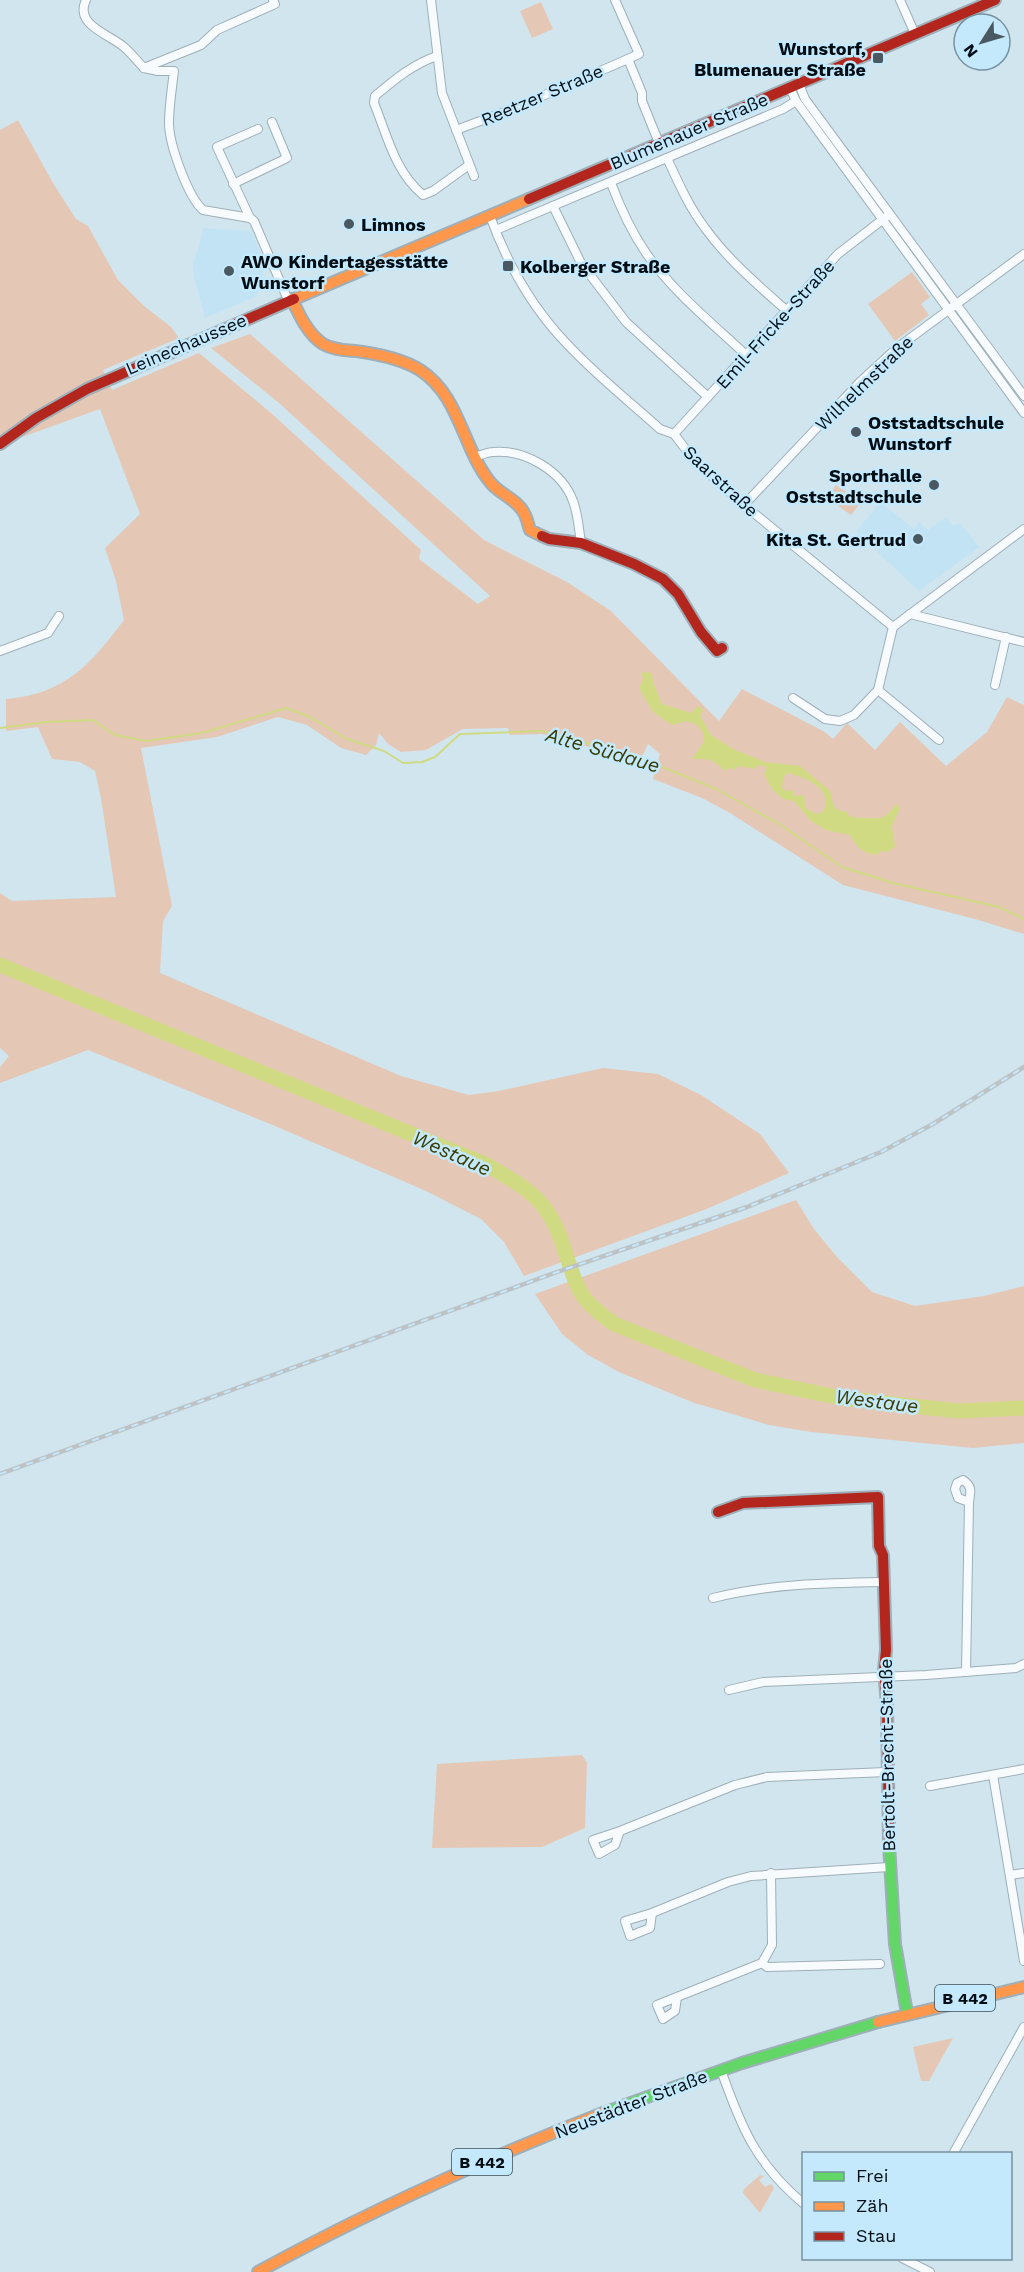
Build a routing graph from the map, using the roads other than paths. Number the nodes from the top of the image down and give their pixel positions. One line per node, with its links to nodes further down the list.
1 (86, 0): 11 (street)
2 (431, 0): 9 (street)
3 (615, 0): 10 (street)
4 (900, 0): 7 (street)
5 (995, 0): 7 (street, Blumenauer Straße)
6 (274, 2): 8 (street)
7 (915, 34): 13 (street, Blumenauer Straße)
8 (174, 56): 11 (street); 12 (street)
9 (437, 56): 17 (street); 20 (street)
10 (628, 59): 17 (street, Reetzer Straße); 18 (street)
11 (144, 68): 12 (street)
12 (174, 71): 27 (street)
13 (795, 86): 14 (street); 18 (street, Blumenauer Straße); 25 (street)
14 (796, 101): 19 (street, Blumenauer Straße); 28 (street)
15 (272, 122): 23 (street)
16 (258, 129): 23 (street)
17 (456, 130): 20 (street)
18 (659, 143): 26 (street, Blumenauer Straße)
19 (667, 158): 22 (street, Blumenauer Straße); 35 (street)
20 (469, 165): 21 (street)
21 (474, 176)
22 (610, 183): 24 (street, Blumenauer Straße); 36 (street)
23 (233, 184): 27 (street)
24 (554, 206): 29 (street, Blumenauer Straße); 38 (street)
25 (890, 215): 28 (street, Emil-Fricke-Straße); 33 (street)
26 (490, 216): 29 (street, Saarstraße); 31 (street, Blumenauer Straße)
27 (250, 218): 32 (street)
28 (882, 220): 34 (street); 35 (street, Emil-Fricke-Straße)
29 (495, 230): 40 (street, Saarstraße)
30 (1024, 254): 33 (street, Wilhelmstraße)
31 (381, 261): 32 (street, Leinechaussee)
32 (290, 299): 41 (street, Leinechaussee); 42 (street)
33 (956, 304): 34 (street, Wilhelmstraße); 37 (street)
34 (948, 310): 39 (street); 43 (street, Wilhelmstraße)
35 (787, 311): 36 (street, Emil-Fricke-Straße)
36 (746, 355): 38 (street, Emil-Fricke-Straße)
37 (1024, 396)
38 (708, 397): 40 (street, Emil-Fricke-Straße)
39 (1024, 413)
40 (674, 434): 43 (street, Saarstraße)
41 (0, 444)
42 (475, 457): 45 (street); 45 (street)
43 (744, 505): 48 (street, Saarstraße)
44 (1024, 529): 46 (street)
45 (581, 543): 51 (street)
46 (910, 614): 48 (street); 49 (street)
47 (59, 616): 52 (street)
48 (893, 627): 54 (street)
49 (1006, 638): 50 (street); 53 (street)
50 (1024, 642)
51 (722, 648)
52 (0, 651)
53 (995, 685)
54 (878, 690): 55 (street); 56 (street)
55 (793, 698)
56 (939, 740)
57 (969, 1502): 62 (street)
58 (718, 1512): 59 (street, Bertolt-Brecht-Straße)
59 (883, 1581): 60 (street); 63 (street, Bertolt-Brecht-Straße)
60 (713, 1598)
61 (1024, 1664): 62 (street)
62 (966, 1672): 63 (street)
63 (883, 1677): 64 (street); 66 (street, Bertolt-Brecht-Straße)
64 (729, 1690)
65 (1024, 1769): 67 (street)
66 (886, 1772): 69 (street); 70 (street, Bertolt-Brecht-Straße)
67 (993, 1774): 68 (street); 73 (street)
68 (930, 1786)
69 (620, 1832)
70 (889, 1867): 71 (street); 80 (street, Bertolt-Brecht-Straße)
71 (771, 1873): 74 (street); 76 (street)
72 (1024, 1873): 73 (street)
73 (1010, 1875): 75 (street)
74 (652, 1913)
75 (1024, 1961)
76 (762, 1963): 77 (street); 79 (street)
77 (880, 1964)
78 (1024, 1987): 80 (street, Neustädter Straße / B 442)
79 (677, 1997)
80 (907, 2013): 82 (street, Neustädter Straße / B 442)
81 (1024, 2027): 83 (street)
82 (721, 2070): 84 (street); 86 (street, Neustädter Straße / B 442)
83 (954, 2152)
84 (802, 2202)
85 (904, 2260): 87 (street)
86 (258, 2272)
87 (930, 2272)

